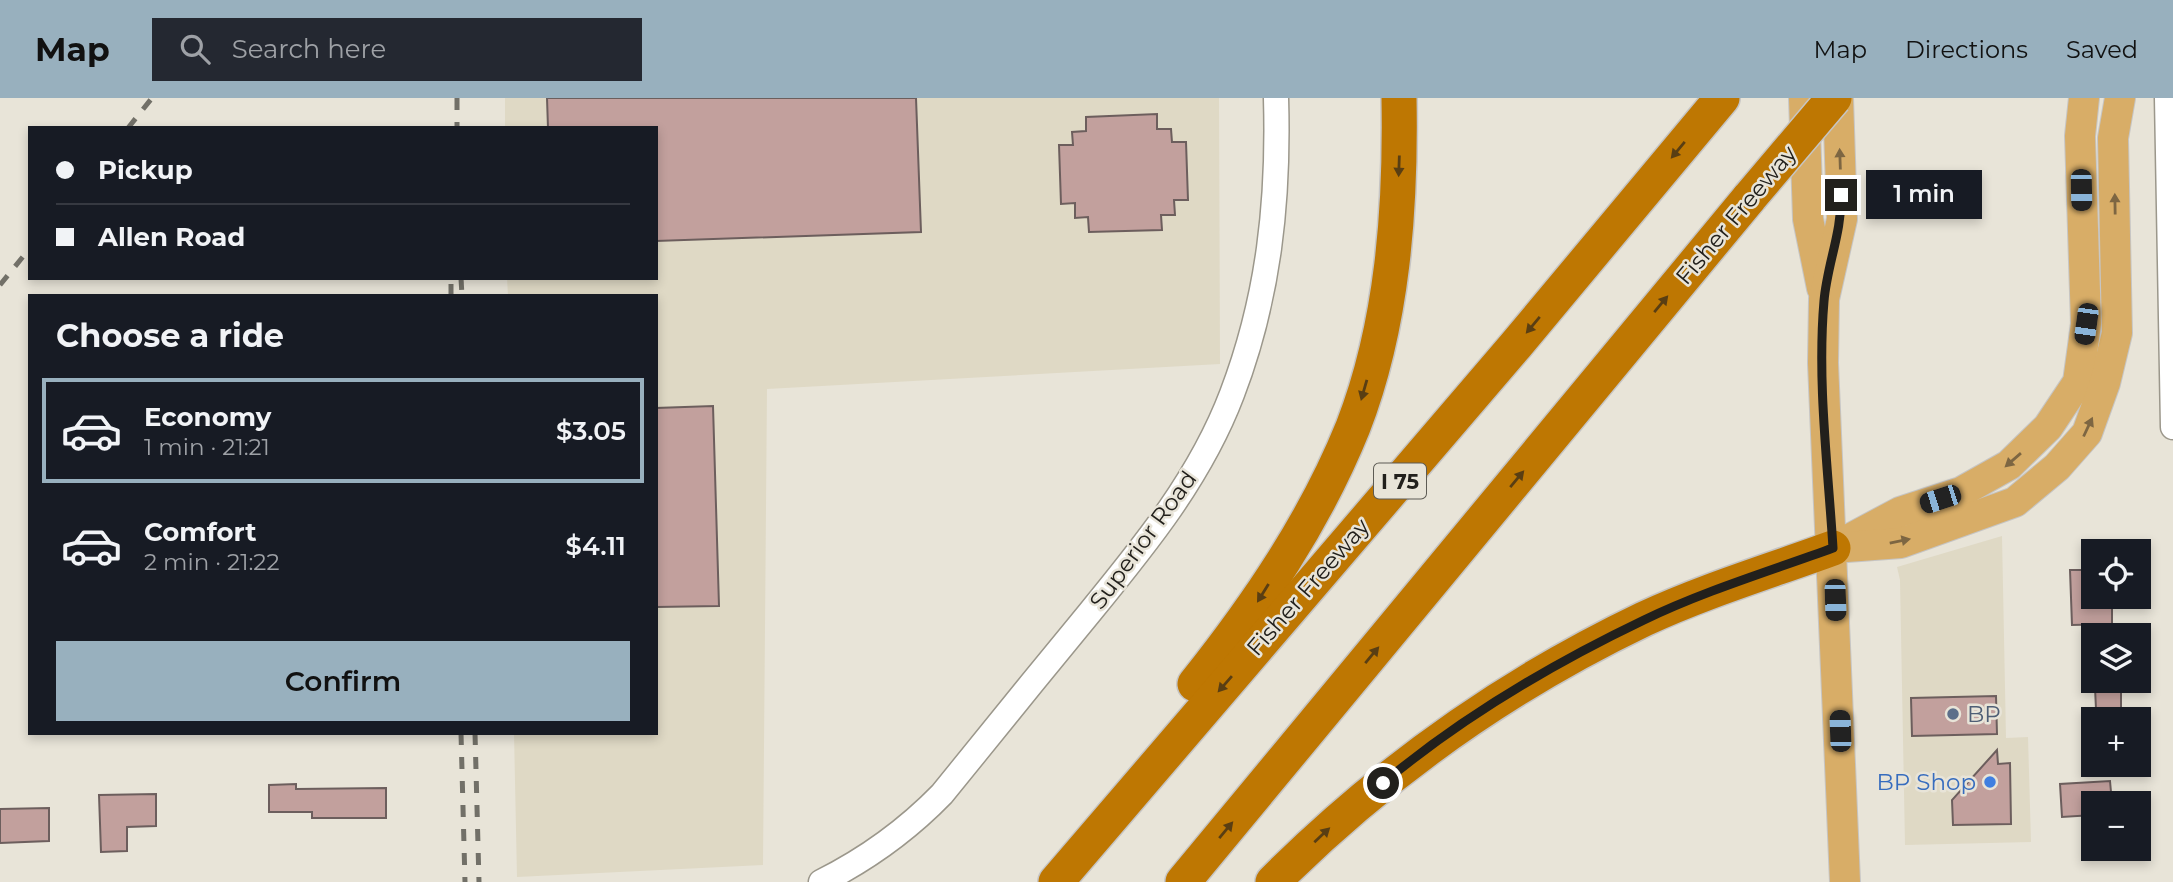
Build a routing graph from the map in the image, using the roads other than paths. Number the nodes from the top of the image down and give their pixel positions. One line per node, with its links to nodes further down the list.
1 (1276, 98): 13 (street, Superior Road)
2 (1399, 98): 12 (highway, one-way to 12)
3 (1722, 98): 12 (highway, Fisher Freeway / I 75, one-way to 12)
4 (1804, 98): 9 (main road)
5 (1836, 98): 9 (main road, one-way to 5); 14 (highway, Fisher Freeway, one-way to 5, bridge)
6 (2084, 98): 11 (main road, one-way to 11)
7 (2120, 98): 11 (main road, one-way to 7)
8 (2167, 98): 10 (street)
9 (1824, 299): 11 (main road)
10 (2173, 427)
11 (1833, 548): 15 (highway, one-way to 11); 16 (main road)
12 (1064, 871)
13 (821, 882)
14 (1183, 882)
15 (1273, 882)
16 (1845, 882)

